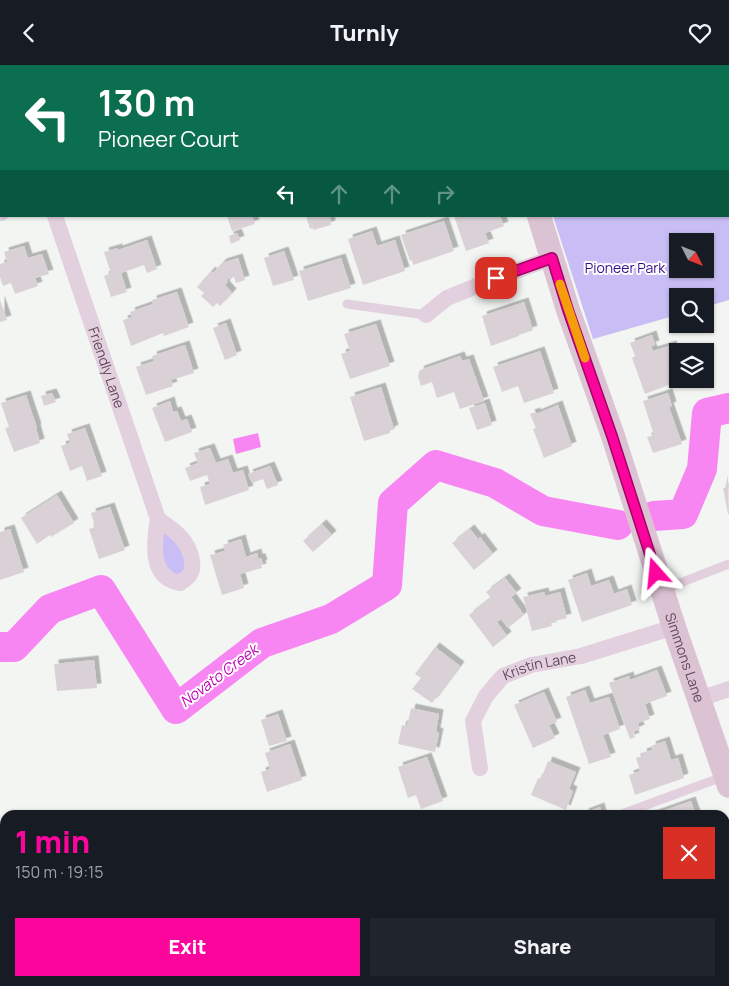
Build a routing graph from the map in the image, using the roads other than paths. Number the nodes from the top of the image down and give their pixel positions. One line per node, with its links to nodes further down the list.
1 (55, 217): 6 (street, Friendly Lane)
2 (538, 217): 3 (street, Simmons Lane)
3 (552, 258): 5 (street); 8 (street, Simmons Lane)
4 (347, 304): 5 (lane)
5 (426, 315)
6 (158, 519)
7 (729, 564): 8 (lane)
8 (662, 590): 9 (street, Simmons Lane)
9 (674, 627): 11 (street, Simmons Lane); 12 (street, Kristin Lane)
10 (729, 689): 11 (street)
11 (699, 699): 13 (street, Simmons Lane)
12 (480, 769)
13 (727, 781): 14 (lane)
14 (635, 810)

